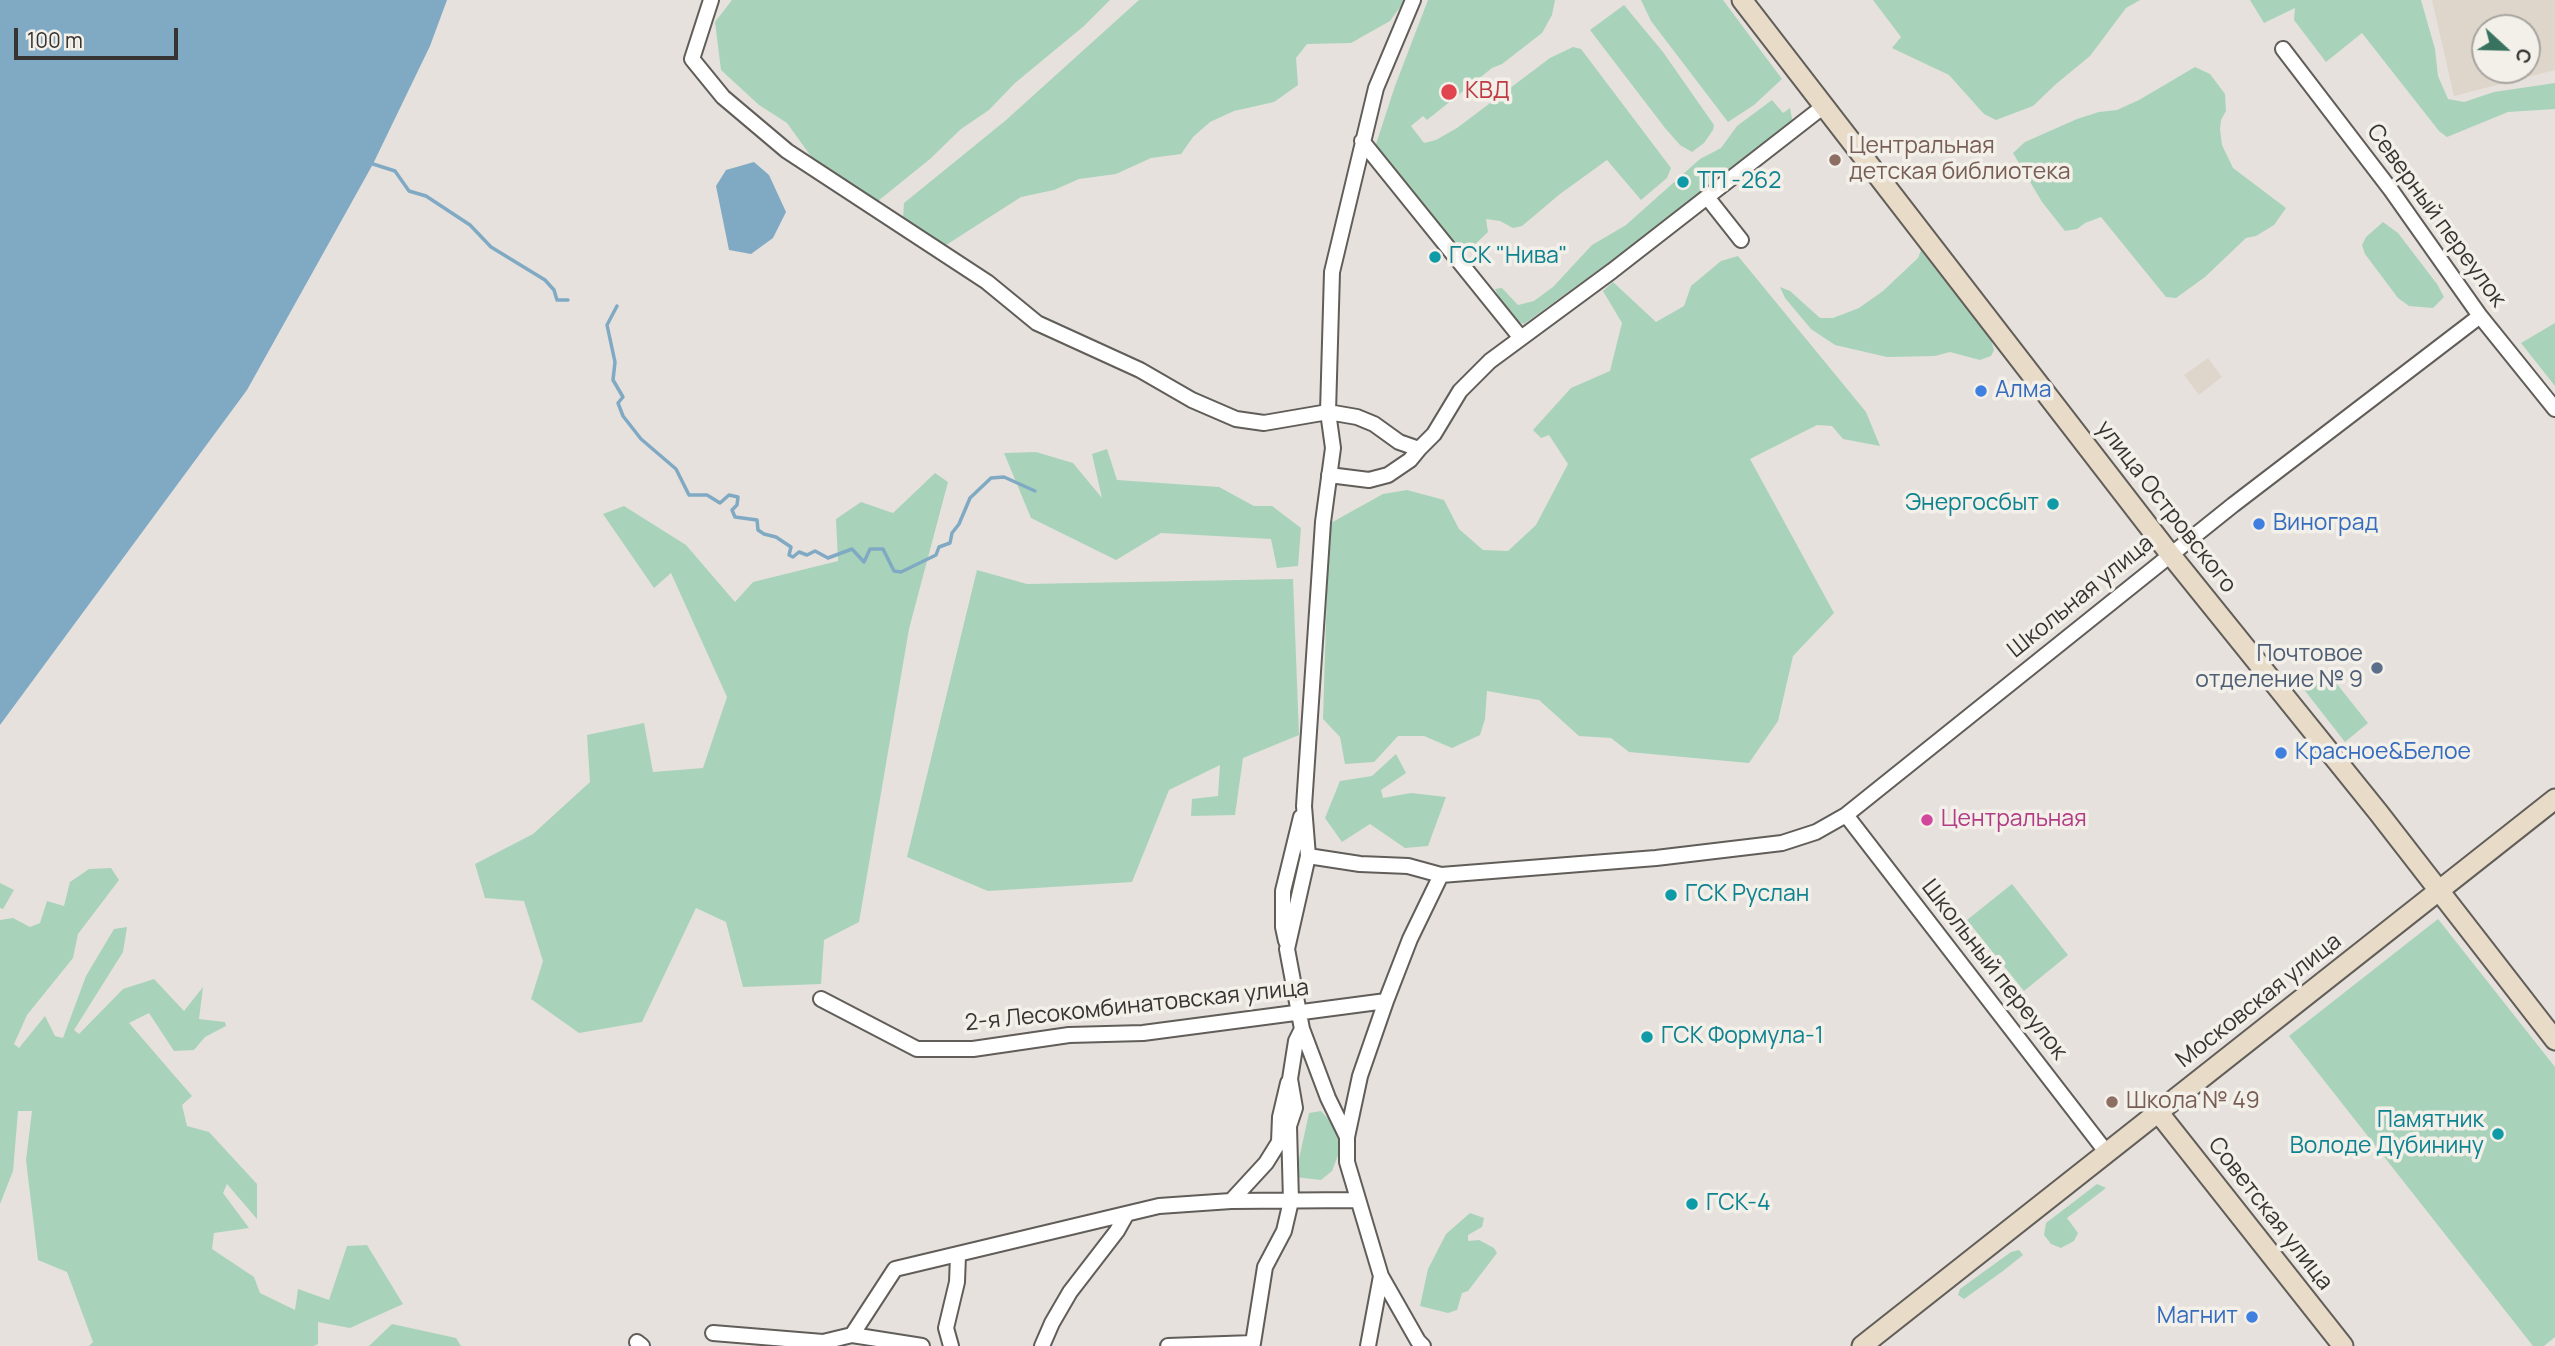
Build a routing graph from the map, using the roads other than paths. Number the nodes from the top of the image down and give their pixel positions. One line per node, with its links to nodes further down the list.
1 (711, 0): 12 (street)
2 (1413, 0): 6 (street)
3 (1742, 0): 5 (main road, улица Островского)
4 (2283, 49): 9 (street, Северный переулок)
5 (1824, 106): 7 (street); 15 (main road, улица Островского)
6 (1362, 141): 10 (street); 12 (street)
7 (1707, 197): 8 (street); 10 (street)
8 (1741, 240)
9 (2480, 316): 11 (street, Северный переулок); 15 (street, Школьная улица)
10 (1521, 338): 13 (street)
11 (2555, 409)
12 (1328, 412): 13 (street); 14 (street)
13 (1419, 449): 14 (street)
14 (1329, 475): 17 (street)
15 (2170, 554): 18 (street, Школьная улица); 21 (main road, улица Островского)
16 (2555, 799): 21 (main road, Московская улица)
17 (1304, 806): 19 (street); 22 (street)
18 (1846, 815): 20 (street, Школьная улица); 33 (street, Школьный переулок)
19 (1308, 856): 20 (street, Школьная улица); 22 (street)
20 (1441, 874): 24 (street)
21 (2439, 891): 27 (main road, улица Островского); 29 (main road, Московская улица)
22 (1287, 948): 25 (street)
23 (821, 999): 25 (street, 2-я Лесокомбинатовская улица)
24 (1386, 1001): 25 (street, 2-я Лесокомбинатовская улица); 31 (street)
25 (1297, 1012): 26 (street)
26 (1302, 1029): 28 (street); 31 (street)
27 (2555, 1040)
28 (1290, 1079): 30 (street); 32 (street)
29 (2158, 1112): 33 (main road, Московская улица); 50 (main road, Советская улица)
30 (1289, 1126): 32 (street); 36 (street)
31 (1347, 1137): 34 (street)
32 (1279, 1143): 35 (street)
33 (2107, 1153): 49 (main road, Московская улица)
34 (1357, 1200): 36 (street); 39 (street)
35 (1231, 1201): 36 (street); 37 (street)
36 (1292, 1201): 42 (street)
37 (1126, 1215): 38 (street); 46 (street)
38 (958, 1255): 41 (street); 45 (street)
39 (1381, 1276): 43 (street); 48 (street)
40 (713, 1333): 41 (street)
41 (852, 1335): 44 (street)
42 (1258, 1344): 47 (street)
43 (1419, 1344)
44 (922, 1346)
45 (951, 1346)
46 (1042, 1346)
47 (1168, 1346)
48 (1368, 1346)
49 (1862, 1346)
50 (2343, 1346)

